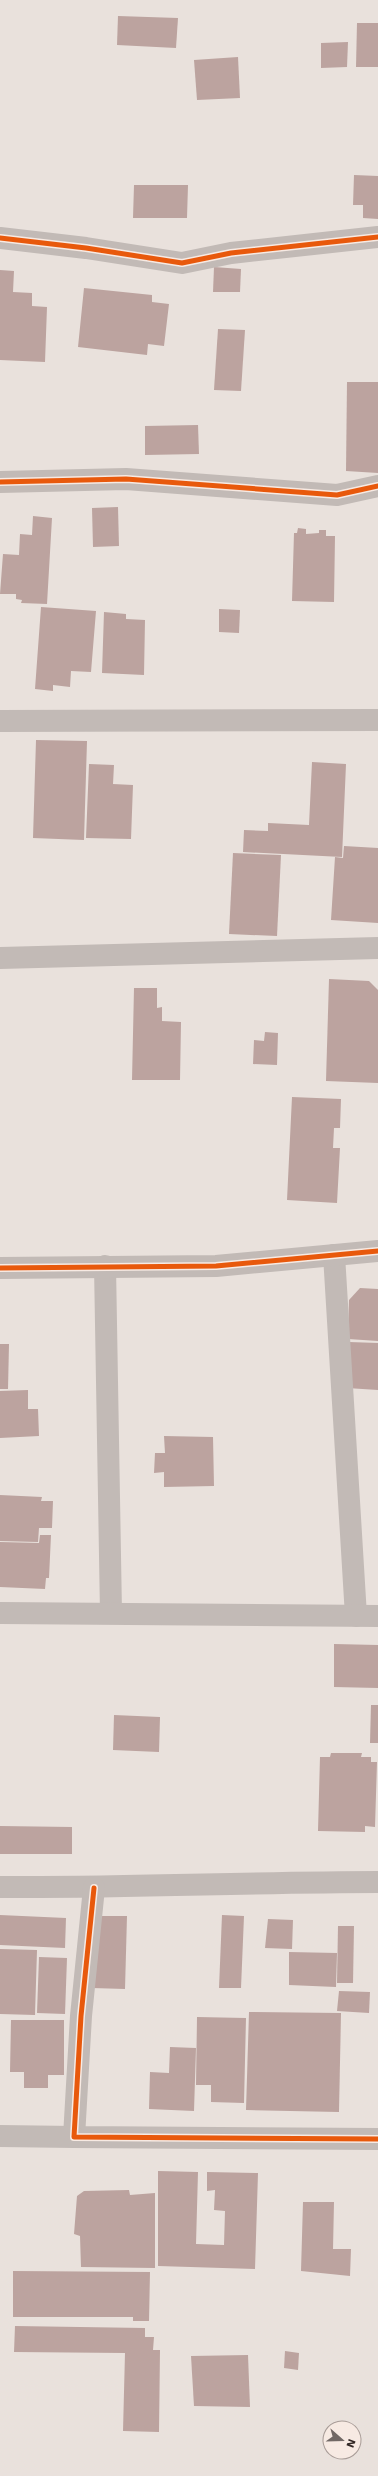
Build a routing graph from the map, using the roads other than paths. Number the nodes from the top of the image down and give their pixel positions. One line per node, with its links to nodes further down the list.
1 (378, 237): 2 (street)
2 (0, 238)
3 (0, 482): 4 (street)
4 (378, 486)
5 (378, 720): 6 (street)
6 (0, 721)
7 (378, 948): 8 (street)
8 (0, 958)
9 (378, 1251): 10 (street)
10 (334, 1255): 11 (street); 15 (street)
11 (105, 1266): 12 (street); 14 (street)
12 (0, 1268)
13 (0, 1613): 14 (street)
14 (111, 1613): 15 (street)
15 (356, 1616): 16 (street)
16 (378, 1616)
17 (378, 1882): 19 (street)
18 (0, 1887): 19 (street)
19 (94, 1888): 21 (street)
20 (0, 2136): 21 (street)
21 (74, 2137): 22 (street)
22 (378, 2139)

